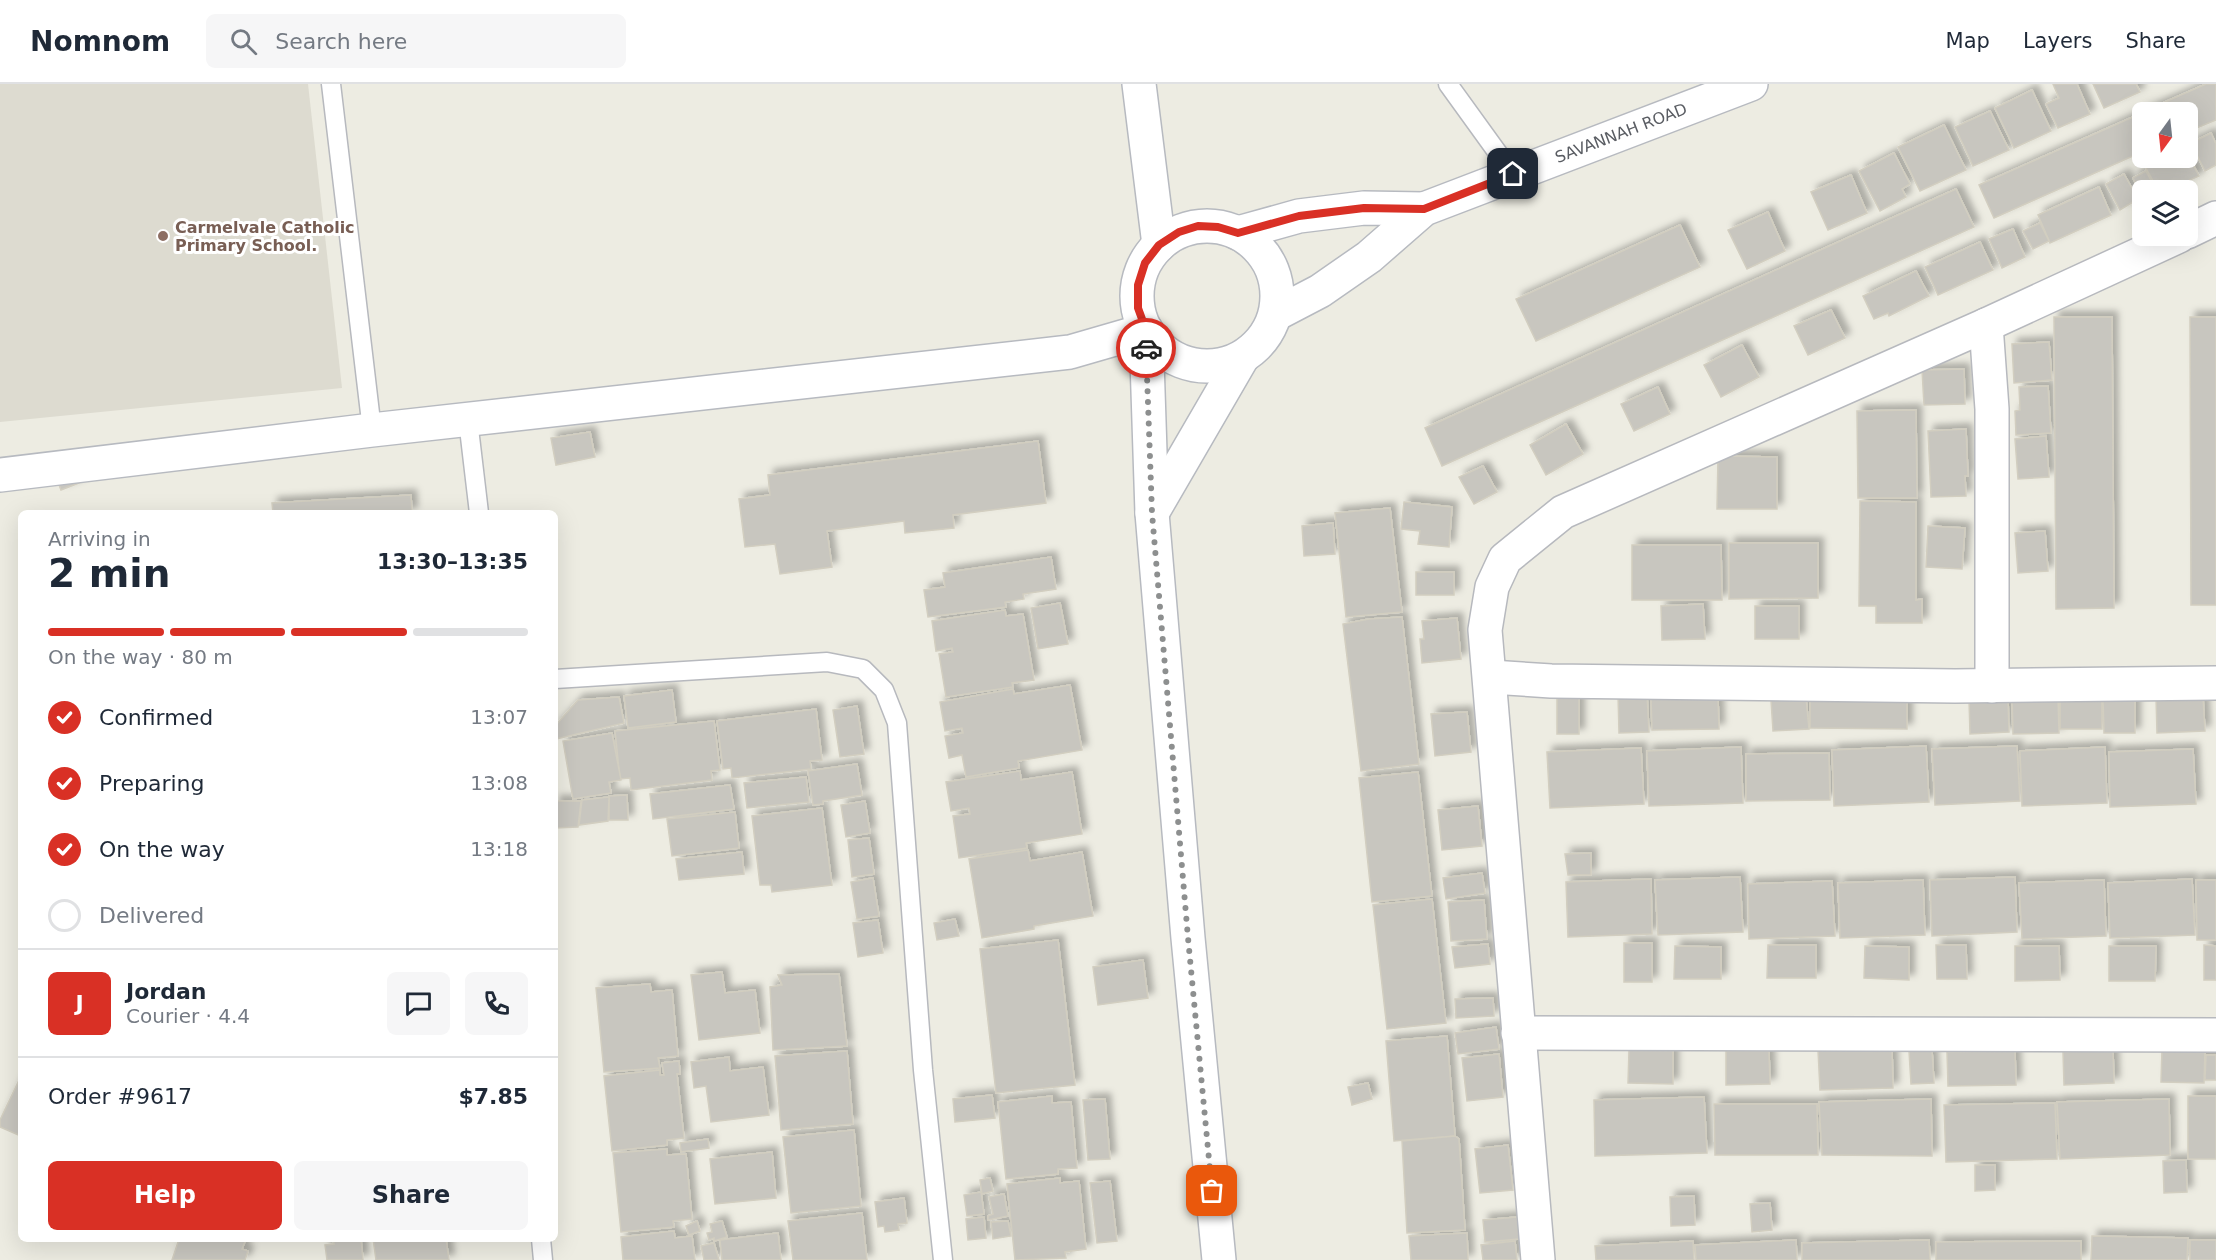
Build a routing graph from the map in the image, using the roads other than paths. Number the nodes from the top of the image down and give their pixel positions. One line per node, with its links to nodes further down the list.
1 (330, 84): 17 (lane)
2 (1139, 84): 10 (street)
3 (1448, 84): 5 (lane)
4 (1751, 84): 5 (street, SAVANNAH ROAD)
5 (1513, 174): 6 (street, SAVANNAH ROAD)
6 (1424, 209): 9 (street, SAVANNAH ROAD); 12 (street, SAVANNAH ROAD)
7 (2216, 218): 8 (street)
8 (2198, 227)
9 (1238, 233): 10 (street); 12 (street)
10 (1159, 245): 14 (street)
11 (2157, 246): 13 (street)
12 (1276, 314): 15 (street)
13 (1986, 325): 21 (street); 24 (street)
14 (1146, 330): 15 (street); 16 (street); 20 (street)
15 (1242, 358): 20 (street)
16 (468, 420): 17 (street); 19 (lane)
17 (372, 430): 18 (street)
18 (0, 475)
19 (479, 510)
20 (1152, 513): 30 (street)
21 (1491, 677): 24 (street); 25 (street)
22 (558, 679): 29 (lane)
23 (2216, 683): 24 (street)
24 (1992, 686)
25 (1518, 1033): 26 (street); 31 (street)
26 (2216, 1035)
27 (541, 1242): 28 (lane)
28 (543, 1260)
29 (943, 1260)
30 (1219, 1260)
31 (1538, 1260)

